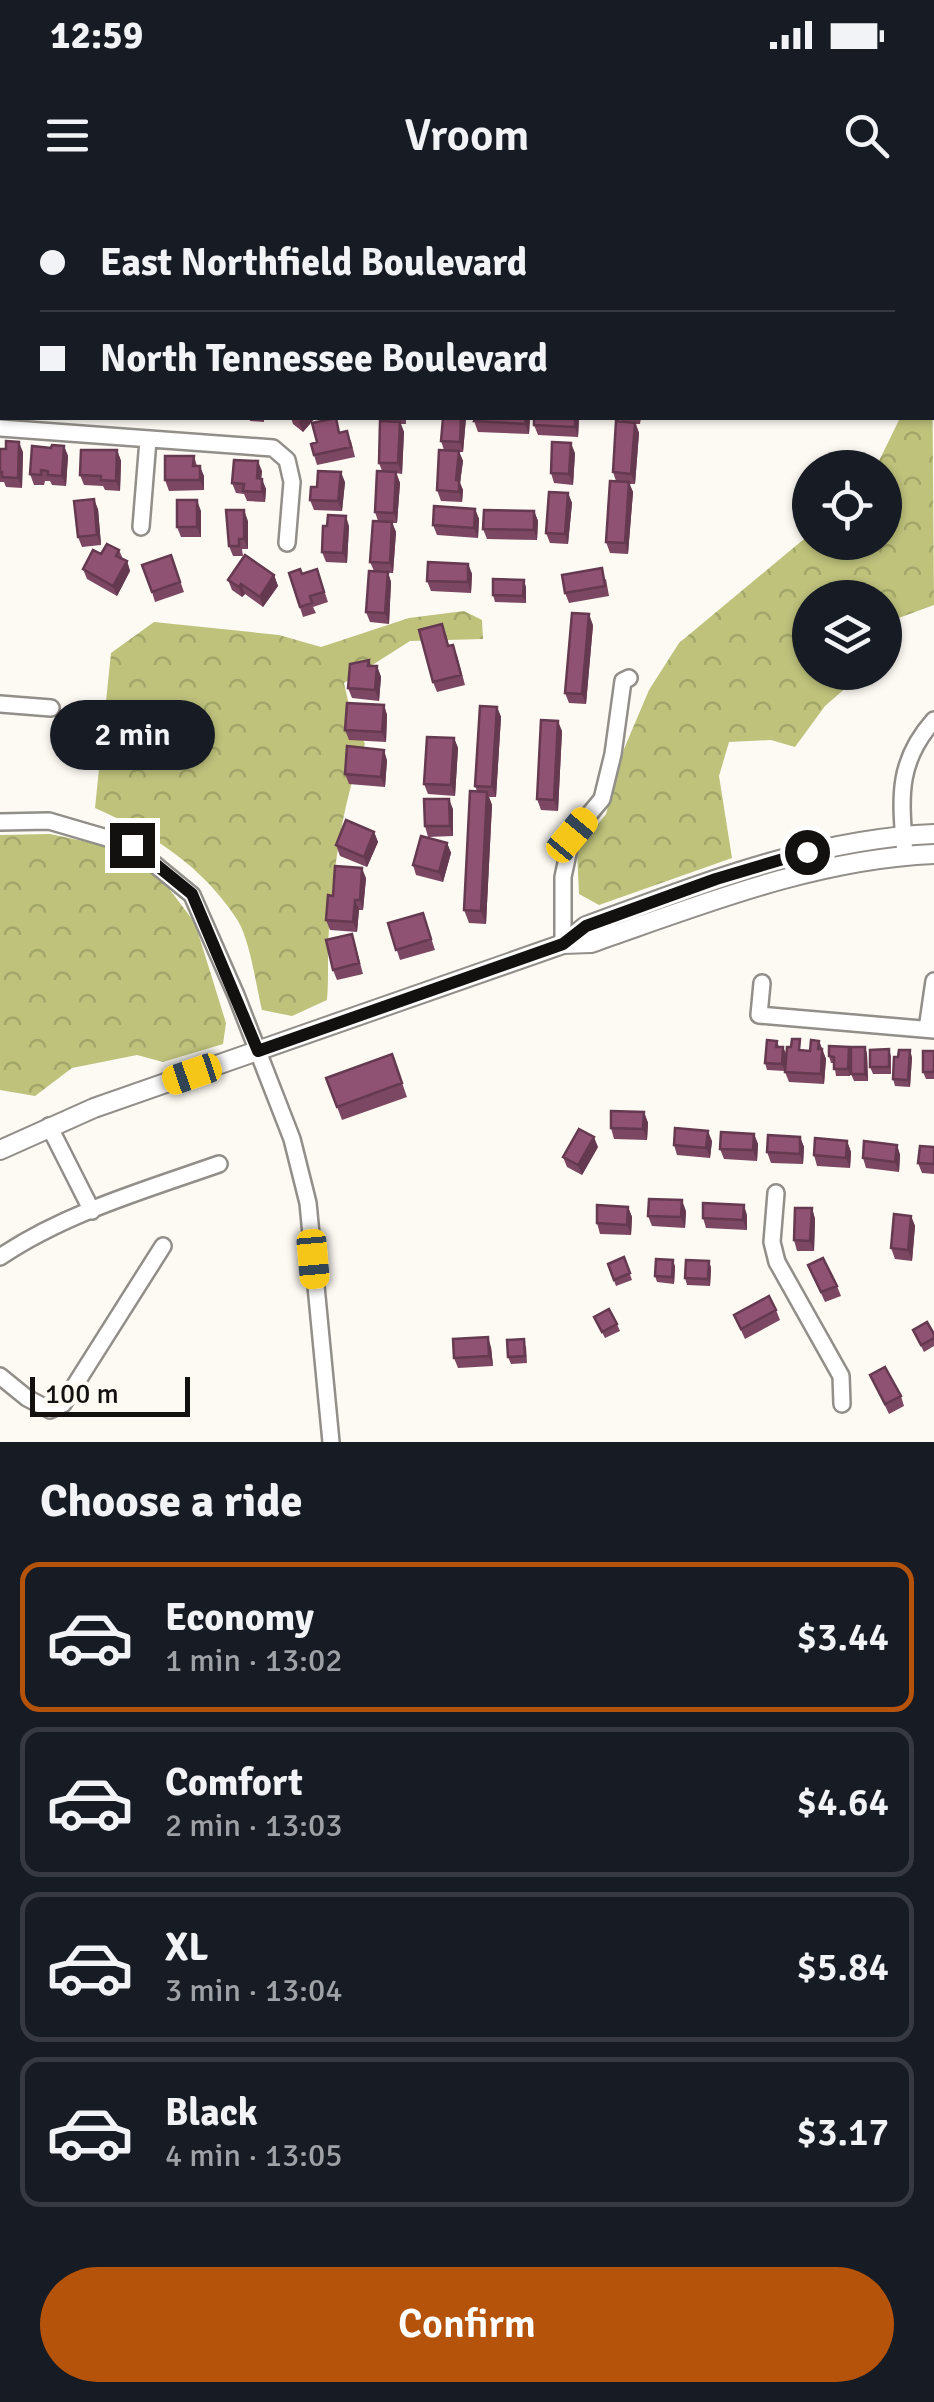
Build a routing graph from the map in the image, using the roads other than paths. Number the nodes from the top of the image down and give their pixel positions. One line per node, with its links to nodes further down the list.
1 (0, 428): 2 (street)
2 (148, 440): 3 (street); 4 (street)
3 (141, 526)
4 (288, 543)
5 (630, 678): 14 (street)
6 (0, 704): 7 (street)
7 (51, 708)
8 (934, 720): 11 (street)
9 (0, 822): 18 (street)
10 (934, 834): 11 (main road)
11 (904, 835): 13 (street); 14 (main road)
12 (934, 854): 13 (main road)
13 (906, 855): 14 (main road)
14 (563, 944): 18 (main road)
15 (934, 981): 17 (street)
16 (762, 983): 17 (street)
17 (931, 1030)
18 (258, 1051): 19 (main road); 28 (street)
19 (49, 1126): 20 (main road); 23 (street)
20 (0, 1150)
21 (218, 1164): 23 (street)
22 (776, 1193): 27 (street)
23 (92, 1211): 25 (street)
24 (163, 1246): 26 (street)
25 (0, 1257)
26 (0, 1376)
27 (842, 1404)
28 (331, 1442)

